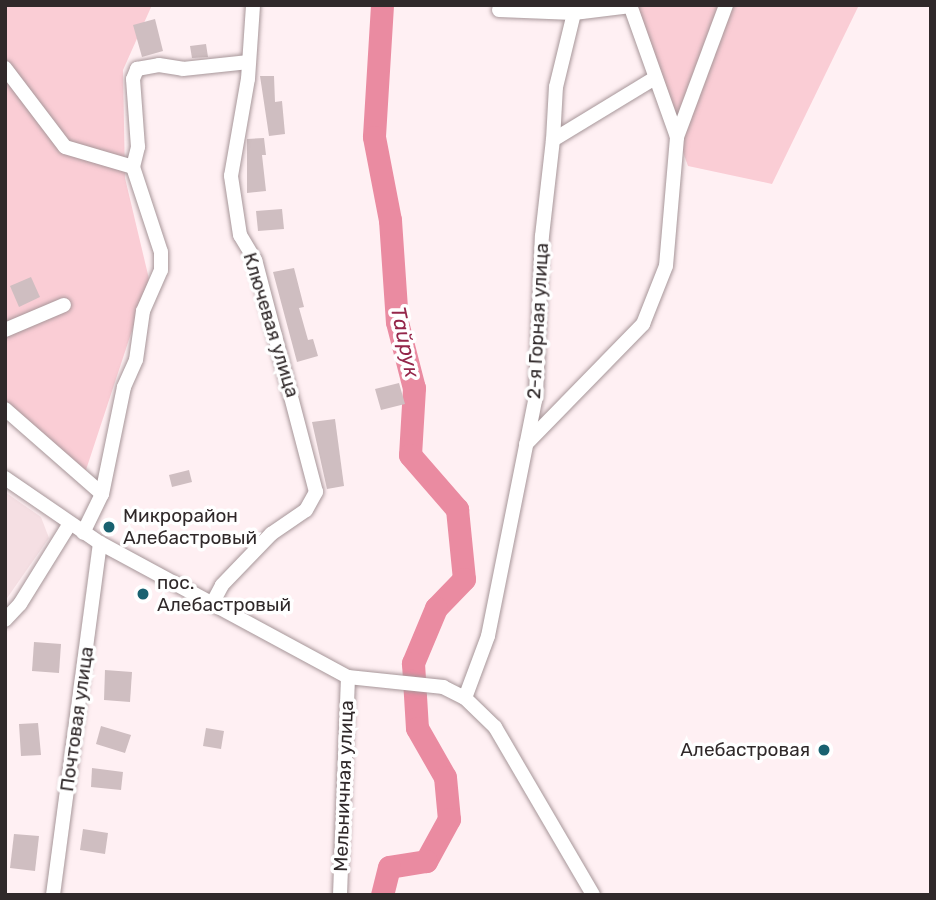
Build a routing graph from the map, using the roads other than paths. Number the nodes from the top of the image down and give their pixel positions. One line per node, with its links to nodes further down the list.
1 (253, 5): 6 (street, Ключевая улица)
2 (726, 5): 9 (street)
3 (631, 6): 5 (street); 8 (street)
4 (499, 9): 5 (street)
5 (574, 13): 10 (street, 2-я Горная улица)
6 (249, 62): 11 (street); 21 (street, Ключевая улица)
7 (5, 68): 11 (street)
8 (655, 78): 9 (street); 10 (street)
9 (677, 137): 15 (street)
10 (553, 139): 15 (street, 2-я Горная улица)
11 (133, 167): 17 (street)
12 (64, 305): 13 (street)
13 (5, 330)
14 (5, 410): 17 (street)
15 (526, 444): 24 (street, 2-я Горная улица)
16 (5, 478): 18 (street)
17 (102, 494): 19 (street)
18 (69, 524): 19 (street); 22 (street)
19 (83, 533): 20 (street)
20 (100, 543): 21 (street); 25 (street, Почтовая улица)
21 (212, 604): 23 (street)
22 (5, 620)
23 (348, 677): 24 (street); 26 (street, Мельничная улица)
24 (466, 698): 27 (street)
25 (53, 895)
26 (340, 895)
27 (593, 895)

